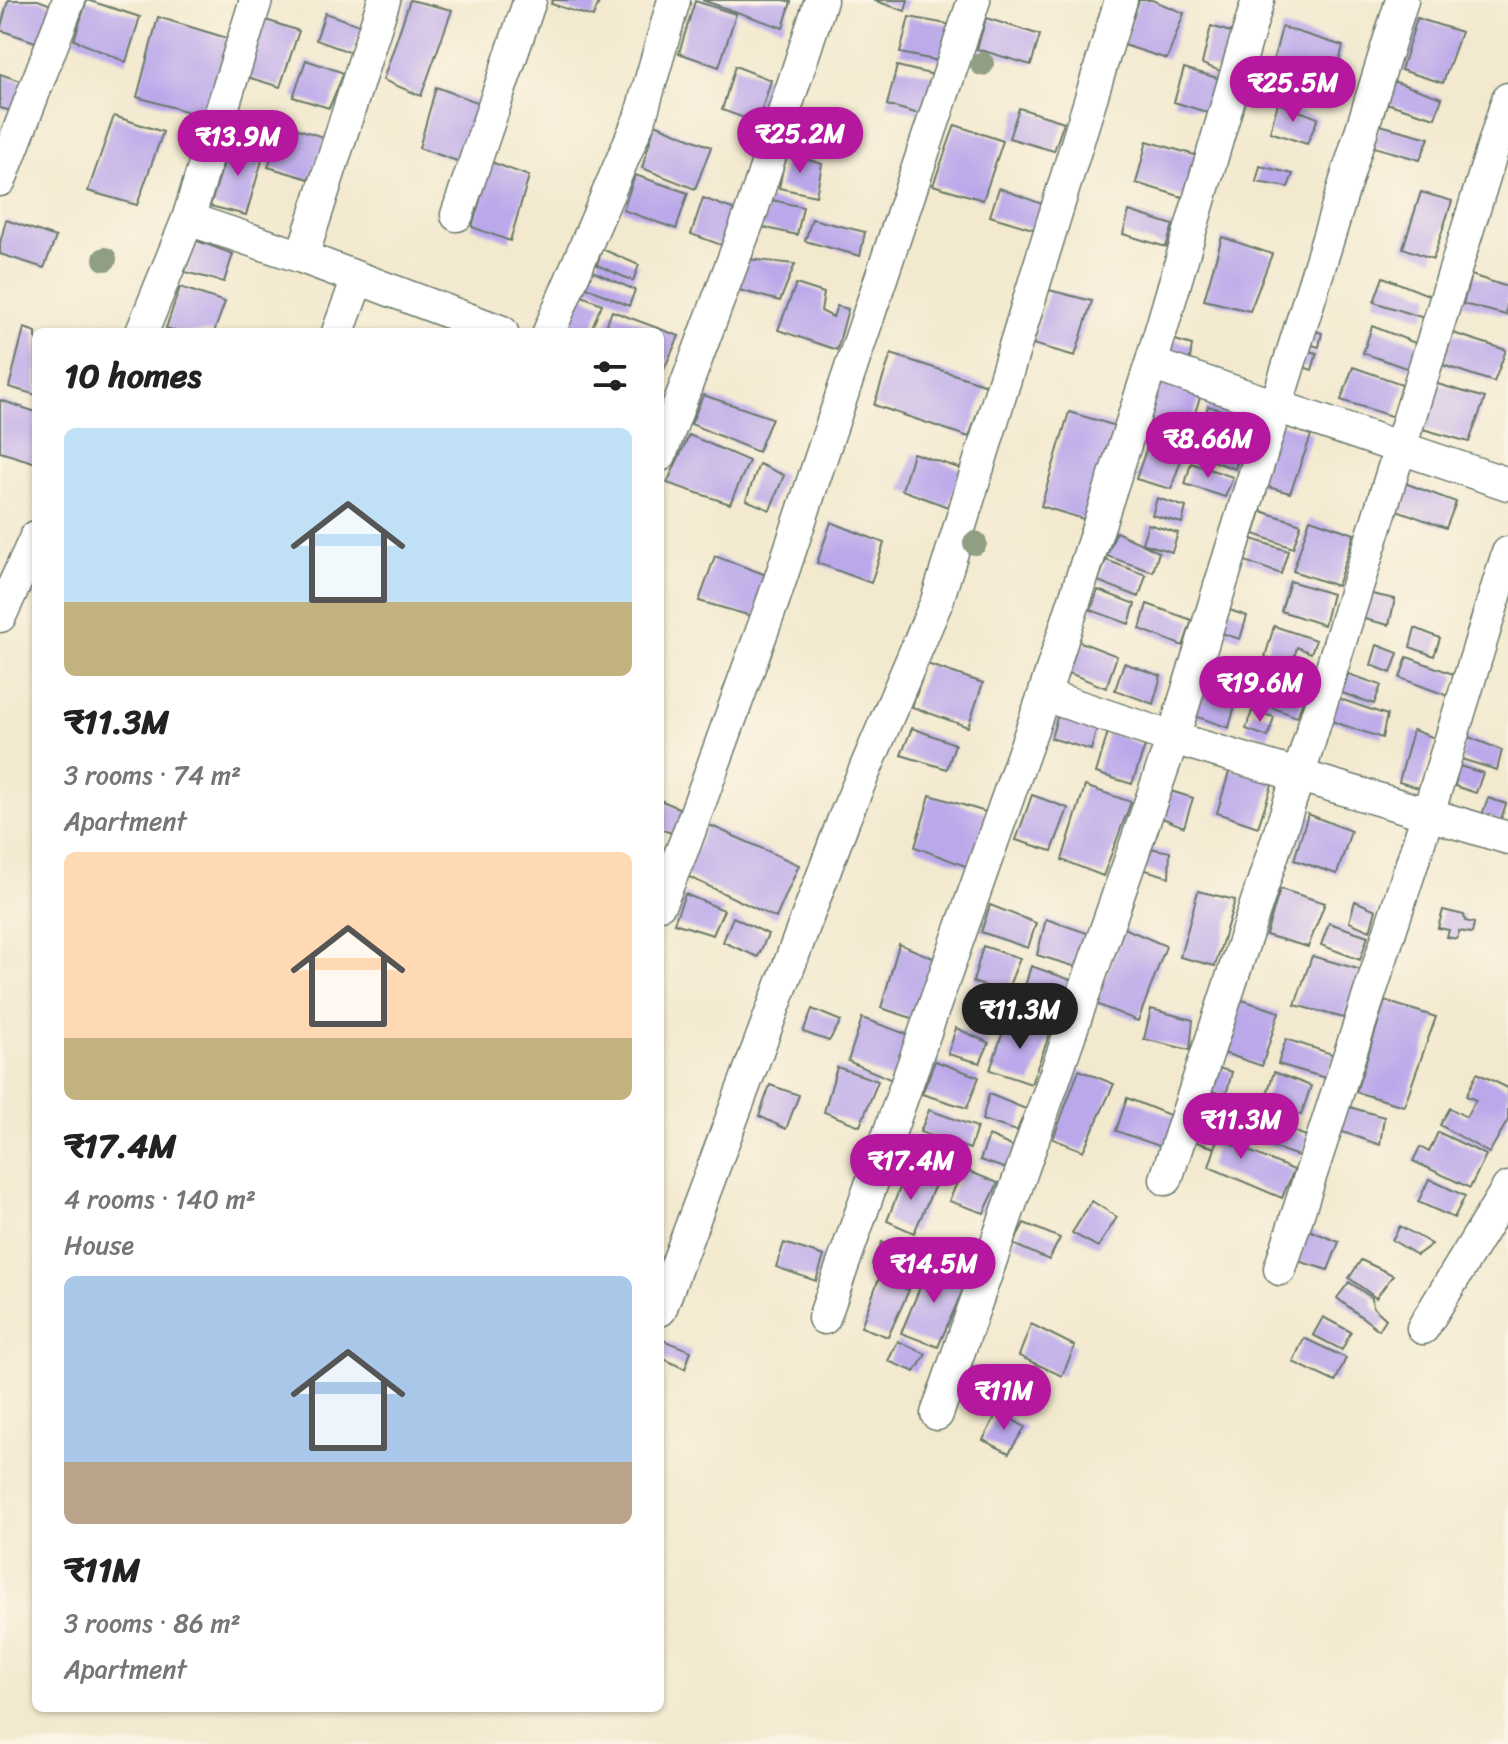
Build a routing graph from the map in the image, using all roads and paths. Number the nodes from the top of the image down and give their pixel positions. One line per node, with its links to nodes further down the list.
1 (69, 0): 12 (street)
2 (256, 0): 14 (street)
3 (384, 0): 15 (street)
4 (530, 0): 13 (street)
5 (674, 0): 20 (street)
6 (821, 0): 23 (street)
7 (974, 0): 34 (street)
8 (1121, 0): 38 (street)
9 (1258, 0): 21 (street)
10 (1402, 0): 22 (street)
11 (1508, 99): 24 (street)
12 (0, 180)
13 (457, 215)
14 (188, 219): 15 (street); 17 (street)
15 (302, 257): 16 (street)
16 (358, 278): 18 (street); 19 (street)
17 (144, 328)
18 (339, 328)
19 (491, 328)
20 (551, 328)
21 (1151, 364): 22 (street); 29 (street)
22 (1275, 408): 24 (street); 30 (street)
23 (664, 444)
24 (1398, 448): 25 (street); 31 (street)
25 (1508, 484)
26 (32, 546): 28 (street)
27 (1508, 553): 32 (street)
28 (0, 616)
29 (1044, 695): 30 (street); 39 (street)
30 (1173, 738): 31 (street); 41 (street)
31 (1299, 774): 32 (street); 35 (street)
32 (1428, 814): 33 (street); 37 (street)
33 (1508, 838)
34 (664, 893)
35 (1166, 1179)
36 (1508, 1188): 40 (street)
37 (1280, 1269)
38 (664, 1299)
39 (824, 1318)
40 (1423, 1328)
41 (937, 1414)

